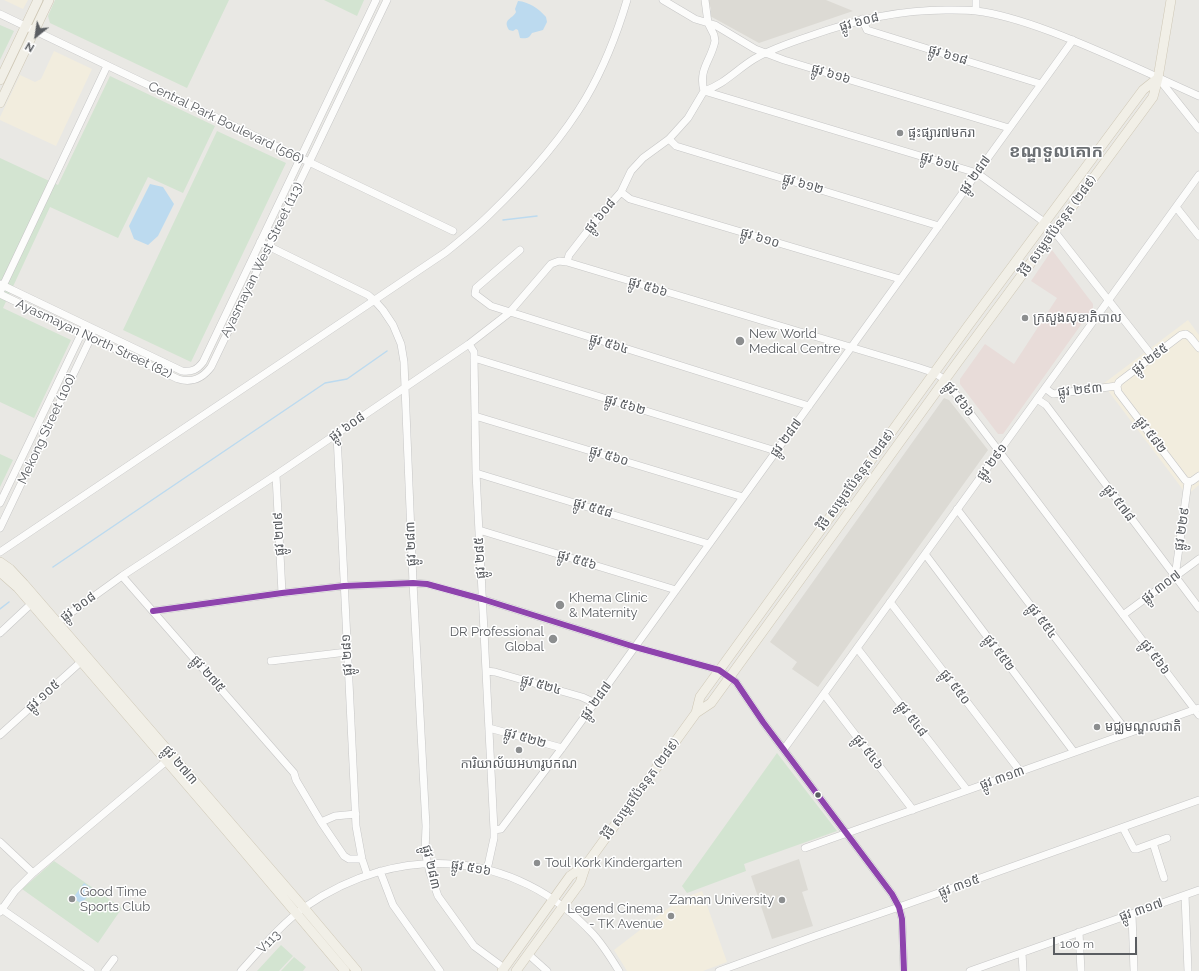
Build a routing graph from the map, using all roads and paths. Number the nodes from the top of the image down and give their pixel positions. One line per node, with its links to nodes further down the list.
1 (38, 0): 14 (main road)
2 (49, 0): 15 (main road)
3 (376, 0): 25 (street, Ayasmayan West Street (113))
4 (387, 0): 26 (street, Ayasmayan West Street (113))
5 (627, 0): 50 (street)
6 (663, 0): 13 (street, ផ្លូវ ៦១៦)
7 (705, 0): 13 (street)
8 (976, 0): 10 (street)
9 (1172, 0): 19 (main road)
10 (976, 10): 12 (street, ផ្លូវ ៦០៨); 16 (street, ផ្លូវ ៦០៨)
11 (0, 14): 14 (street, Central Park Boulevard (566))
12 (862, 19): 17 (street, ផ្លូវ ៦០៨); 21 (street, ផ្លូវ ៦១៨)
13 (708, 23): 17 (street, ផ្លូវ ៦១៦); 22 (street)
14 (26, 27): 15 (street, Central Park Boulevard (566)); 20 (main road)
15 (34, 31): 18 (street, Central Park Boulevard (566)); 24 (main road)
16 (1073, 40): 19 (street, ផ្លូវ ៦០៨); 21 (street, ផ្លូវ ២៨៧)
17 (765, 53): 22 (street, ផ្លូវ ៦០៨); 27 (street, ផ្លូវ ៦១៦)
18 (107, 66): 30 (street, Central Park Boulevard (566)); 46 (street)
19 (1158, 78): 23 (street, ផ្លូវ ៦០៨); 28 (street); 36 (main road, វិថី សម្តេចប៉ែននុត (២៨៩)); 39 (main road, វិថី សម្តេចប៉ែននុត (២៨៩))
20 (0, 80)
21 (1041, 84): 27 (street, ផ្លូវ ២៨៧)
22 (704, 91): 29 (street, ផ្លូវ ៦០៨); 32 (street, ផ្លូវ ៦១៤)
23 (1199, 96)
24 (0, 103)
25 (326, 103): 26 (street); 30 (street, Ayasmayan West Street (113))
26 (335, 107): 31 (street, Ayasmayan West Street (113))
27 (1009, 128): 32 (street, ផ្លូវ ២៨៧)
28 (1199, 129)
29 (669, 139): 34 (street, ផ្លូវ ៦០៨); 37 (street, ផ្លូវ ៦១២)
30 (300, 159): 31 (street, Central Park Boulevard (566)); 41 (street, Ayasmayan West Street (113))
31 (309, 163): 38 (street, Central Park Boulevard (566)); 42 (street, Ayasmayan West Street (113))
32 (977, 173): 36 (street, ផ្លូវ ៦១៤); 37 (street, ផ្លូវ ២៨៧)
33 (1199, 175): 35 (street, ផ្លូវ ២៩១)
34 (621, 192): 44 (street, ផ្លូវ ៦០៨); 45 (street, ផ្លូវ ៦១០)
35 (1176, 207): 40 (street); 49 (street, ផ្លូវ ២៩១)
36 (1045, 223): 39 (street, ផ្លូវ ៦១៤); 47 (main road, វិថី សម្តេចប៉ែននុត (២៨៩))
37 (939, 226): 45 (street, ផ្លូវ ២៨៧)
38 (453, 231)
39 (1054, 231): 48 (main road, វិថី សម្តេចប៉ែននុត (២៨៩)); 49 (street, ផ្លូវ ៦១៤)
40 (1199, 236)
41 (260, 242): 42 (street, ផ្លូវ ២៨៣); 51 (street, Ayasmayan West Street (113))
42 (269, 246): 50 (street, ផ្លូវ ២៨៣); 52 (street, Ayasmayan West Street (113))
43 (520, 250): 53 (street, ផ្លូវ ៥៦៤)
44 (567, 262): 53 (street, ផ្លូវ ៦០៨); 59 (street, ផ្លូវ ៥៦៦)
45 (900, 280): 59 (street, ផ្លូវ ២៨៧)
46 (1, 289): 54 (street, Ayasmayan North Street (82)); 56 (street, Ayasmayan North Street (82))
47 (995, 291): 48 (main road); 64 (main road, វិថី សម្តេចប៉ែននុត (២៨៩))
48 (1005, 298): 66 (main road, វិថី សម្តេចប៉ែននុត (២៨៩))
49 (1109, 300): 61 (street, ផ្លូវ ៦១៤); 69 (street, ផ្លូវ ២៩១)
50 (375, 301): 67 (street, ផ្លូវ ២៨៣); 90 (street)
51 (230, 304): 52 (street); 63 (street, Ayasmayan West Street (113))
52 (239, 309): 65 (street, Ayasmayan West Street (113))
53 (509, 313): 58 (street, ផ្លូវ ៦០៨); 73 (street, ផ្លូវ ៥៦៤)
54 (85, 324): 55 (street, Ayasmayan North Street (82)); 56 (street, Mekong Street (100))
55 (95, 329): 57 (street, Mekong Street (100)); 63 (street, Ayasmayan North Street (82))
56 (81, 333): 57 (street, Ayasmayan North Street (82)); 85 (street, Mekong Street (100))
57 (91, 337): 65 (street, Ayasmayan North Street (82)); 87 (street, Mekong Street (100))
58 (469, 344): 62 (street, ផ្លូវ ២៨៥); 67 (street, ផ្លូវ ៦០៨)
59 (851, 348): 64 (street, ផ្លូវ ៥៦៦); 73 (street, ផ្លូវ ២៨៧)
60 (1199, 348): 61 (street, ផ្លូវ ២៩៥)
61 (1153, 356): 68 (street, ផ្លូវ ២៩៥)
62 (474, 358): 74 (street, ផ្លូវ ២៨៥); 78 (street, ផ្លូវ ៥៦២)
63 (188, 371)
64 (934, 373): 66 (street, ផ្លូវ ៥៦៦); 76 (main road, វិថី សម្តេចប៉ែននុត (២៨៩))
65 (190, 380)
66 (945, 380): 77 (main road, វិថី សម្តេចប៉ែននុត (២៨៩)); 79 (street, ផ្លូវ ៥៦៦)
67 (405, 386): 75 (street, ផ្លូវ ៦០៨); 97 (street, ផ្លូវ ២៨៣)
68 (1117, 386): 70 (street, ផ្លូវ ២៩៣); 83 (street, ផ្លូវ ៥៨២)
69 (1045, 388): 70 (street, ផ្លូវ ២៩៣); 71 (street, ផ្លូវ ២៩១)
70 (1053, 394): 72 (street)
71 (1037, 399): 72 (street, ផ្លូវ ៥៧៨); 79 (street, ផ្លូវ ២៩១)
72 (1046, 405): 96 (street, ផ្លូវ ៥៧៨)
73 (809, 406): 78 (street, ផ្លូវ ២៨៧)
74 (475, 416): 80 (street, ផ្លូវ ២៨៥); 84 (street, ផ្លូវ ៥៦០)
75 (337, 435): 81 (street, ផ្លូវ ៦០៨); 98 (street, ផ្លូវ ២៨១)
76 (885, 441): 77 (main road); 115 (main road, វិថី សម្តេចប៉ែននុត (២៨៩))
77 (895, 448): 116 (main road, វិថី សម្តេចប៉ែននុត (២៨៩))
78 (776, 451): 84 (street, ផ្លូវ ២៨៧)
79 (999, 452): 86 (street, ផ្លូវ ២៩១); 106 (street, ផ្លូវ ៥៦៦)
80 (476, 473): 88 (street, ផ្លូវ ២៨៥); 89 (street, ផ្លូវ ៥៥៨)
81 (276, 475): 95 (street, ផ្លូវ ៦០៨); 100 (street, ផ្លូវ ២៧៩)
82 (1199, 476): 83 (street)
83 (1188, 482): 96 (street, ផ្លូវ ២២៩)
84 (743, 497): 89 (street, ផ្លូវ ២៨៧)
85 (0, 503)
86 (957, 509): 91 (street, ផ្លូវ ២៩១); 122 (street, ផ្លូវ ៥៥៤)
87 (0, 528)
88 (479, 530): 99 (street, ផ្លូវ ៥៥៦); 101 (street, ផ្លូវ ២៨៥)
89 (709, 544): 99 (street, ផ្លូវ ២៨៧)
90 (0, 552)
91 (925, 554): 102 (street, ផ្លូវ ២៩១); 126 (street, ផ្លូវ ៥៥២)
92 (1199, 559): 96 (street, ផ្លូវ ៣០៧)
93 (0, 562): 107 (main road, ផ្លូវ ២៧៣)
94 (0, 572): 103 (main road, ផ្លូវ ២៧៣)
95 (122, 576): 105 (street, ផ្លូវ ២៧៥); 107 (street, ផ្លូវ ៦០៨)
96 (1175, 577): 104 (street, ផ្លូវ ៥៧៨); 106 (street, ផ្លូវ ៣០៧)
97 (413, 583): 98 (street); 101 (street); 142 (street, ផ្លូវ ២៨៣)
98 (344, 586): 100 (street); 111 (street, ផ្លូវ ២៨១)
99 (676, 590): 109 (street, ផ្លូវ ២៨៧)
100 (282, 593): 105 (street)
101 (482, 599): 109 (street); 114 (street, ផ្លូវ ២៨៥)
102 (890, 602): 110 (street, ផ្លូវ ២៩១); 128 (street, ផ្លូវ ៥៥០)
103 (31, 604): 107 (main road, ផ្លូវ ២៧៣); 108 (street)
104 (1199, 608)
105 (153, 611): 133 (street, ផ្លូវ ២៧៥)
106 (1123, 615): 119 (street, ផ្លូវ ៥៦៦)
107 (54, 625): 112 (main road, ផ្លូវ ២៧៣)
108 (0, 633)
109 (635, 647): 115 (street); 118 (street, ផ្លូវ ២៨៧)
110 (857, 648): 117 (street, ផ្លូវ ២៩១); 129 (street, ផ្លូវ ៥៤៨)
111 (347, 652): 113 (street); 132 (street, ផ្លូវ ២៨១)
112 (84, 659): 123 (street, ផ្លូវ ១០៥); 127 (main road, ផ្លូវ ២៧៣)
113 (271, 661)
114 (486, 670): 118 (street, ផ្លូវ ៥២៤); 121 (street, ផ្លូវ ២៨៥)
115 (719, 670): 116 (street); 120 (main road, វិថី សម្តេចប៉ែននុត (២៨៩))
116 (729, 677): 120 (main road, វិថី សម្តេចប៉ែននុត (២៨៩)); 125 (street)
117 (824, 694): 125 (street, ផ្លូវ ២៩១); 131 (street, ផ្លូវ ៥៤៦)
118 (595, 703): 124 (street, ផ្លូវ ២៨៧)
119 (1198, 711): 122 (street, ផ្លូវ ៣១៣)
120 (696, 713): 143 (main road, វិថី សម្តេចប៉ែននុត (២៨៩))
121 (489, 728): 124 (street, ផ្លូវ ៥២២); 135 (street, ផ្លូវ ២៨៥)
122 (1128, 733): 126 (street, ផ្លូវ ៣១៣)
123 (0, 735)
124 (562, 748): 135 (street, ផ្លូវ ២៨៧)
125 (784, 749): 136 (street)
126 (1074, 752): 128 (street, ផ្លូវ ៣១៣)
127 (170, 758): 146 (street); 155 (main road, ផ្លូវ ២៧៣)
128 (1020, 771): 129 (street, ផ្លូវ ៣១៣)
129 (967, 790): 131 (street, ផ្លូវ ៣១៣)
130 (1199, 800): 134 (street, ផ្លូវ ៣១៥)
131 (913, 810): 136 (street, ផ្លូវ ៣១៣)
132 (356, 814): 133 (street); 141 (street, ផ្លូវ ២៨១)
133 (321, 822): 141 (street, ផ្លូវ ២៧៥)
134 (1123, 828): 139 (street); 153 (street, ផ្លូវ ៣១៥)
135 (494, 830): 144 (street, ផ្លូវ ២៨៥)
136 (847, 833): 140 (street, ផ្លូវ ៣១៣); 153 (street)
137 (1167, 838): 139 (street)
138 (0, 842): 146 (street)
139 (1153, 843): 148 (street)
140 (805, 848)
141 (362, 859): 147 (street, ផ្លូវ ២៨១)
142 (428, 863): 144 (street, ផ្លូវ ៥១៦); 145 (street, ផ្លូវ ៥១៦); 161 (street, ផ្លូវ ២៨៣)
143 (586, 865): 151 (main road, វិថី សម្តេចប៉ែននុត (២៨៩)); 152 (main road, វិថី សម្តេចប៉ែននុត (២៨៩))
144 (487, 870): 151 (street, ផ្លូវ ៥១៦)
145 (380, 871): 147 (street, ផ្លូវ ៥១៦); 167 (street)
146 (33, 873): 154 (street)
147 (367, 874): 155 (street, ផ្លូវ ៥១៦)
148 (1164, 878)
149 (1199, 890): 150 (street, ផ្លូវ ៣១៧)
150 (1185, 895): 156 (street, ផ្លូវ ៣១៧); 177 (street)
151 (553, 900): 152 (street, ផ្លូវ ៥១៦); 161 (main road, វិថី សម្តេចប៉ែននុត (២៨៩))
152 (563, 907): 159 (main road, វិថី សម្តេចប៉ែននុត (២៨៩)); 170 (street, ផ្លូវ ៥១៦)
153 (899, 907): 171 (street, ផ្លូវ ៣១៥); 172 (street)
154 (1, 910): 162 (street)
155 (301, 911): 164 (street, V113); 165 (main road, ផ្លូវ ២៧៣); 166 (main road, ផ្លូវ ២៧៣)
156 (1132, 914): 157 (street, ផ្លូវ ៣១៧); 176 (street)
157 (1079, 932): 158 (street, ផ្លូវ ៣១៧); 175 (street)
158 (1022, 953): 173 (street, ផ្លូវ ៣១៧); 174 (street)
159 (528, 954): 168 (main road, វិថី សម្តេចប៉ែននុត (២៨៩)); 169 (street)
160 (114, 959): 163 (street)
161 (503, 969)
162 (91, 971)
163 (105, 971)
164 (241, 971)
165 (345, 971)
166 (357, 971)
167 (440, 971)
168 (516, 971)
169 (547, 971)
170 (619, 971)
171 (719, 971)
172 (904, 971)
173 (970, 971)
174 (1023, 971)
175 (1081, 971)
176 (1134, 971)
177 (1188, 971)

